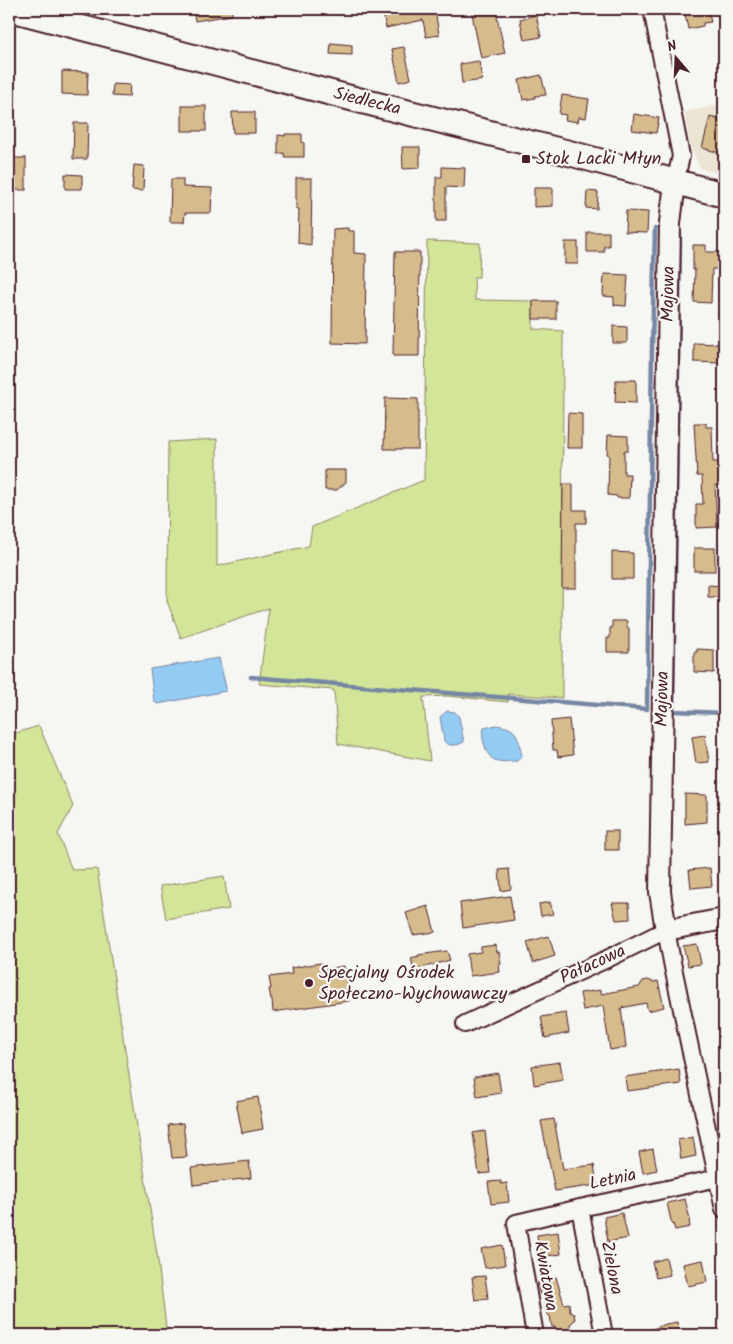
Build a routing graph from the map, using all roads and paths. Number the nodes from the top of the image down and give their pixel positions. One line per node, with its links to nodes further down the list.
1 (10, 9): 3 (main road, Siedlecka)
2 (652, 9): 3 (street)
3 (675, 183): 4 (main road, Siedlecka); 6 (street, Majowa)
4 (724, 195)
5 (724, 919): 6 (street, Pałacowa)
6 (666, 930): 7 (street, Pałacowa); 8 (street, Majowa)
7 (465, 1024)
8 (719, 1173): 9 (street, Letnia); 10 (street, Majowa)
9 (580, 1208): 11 (street, Letnia); 13 (street, Zielona)
10 (724, 1209)
11 (516, 1224): 12 (street, Kwiatowa)
12 (535, 1335)
13 (604, 1335)

